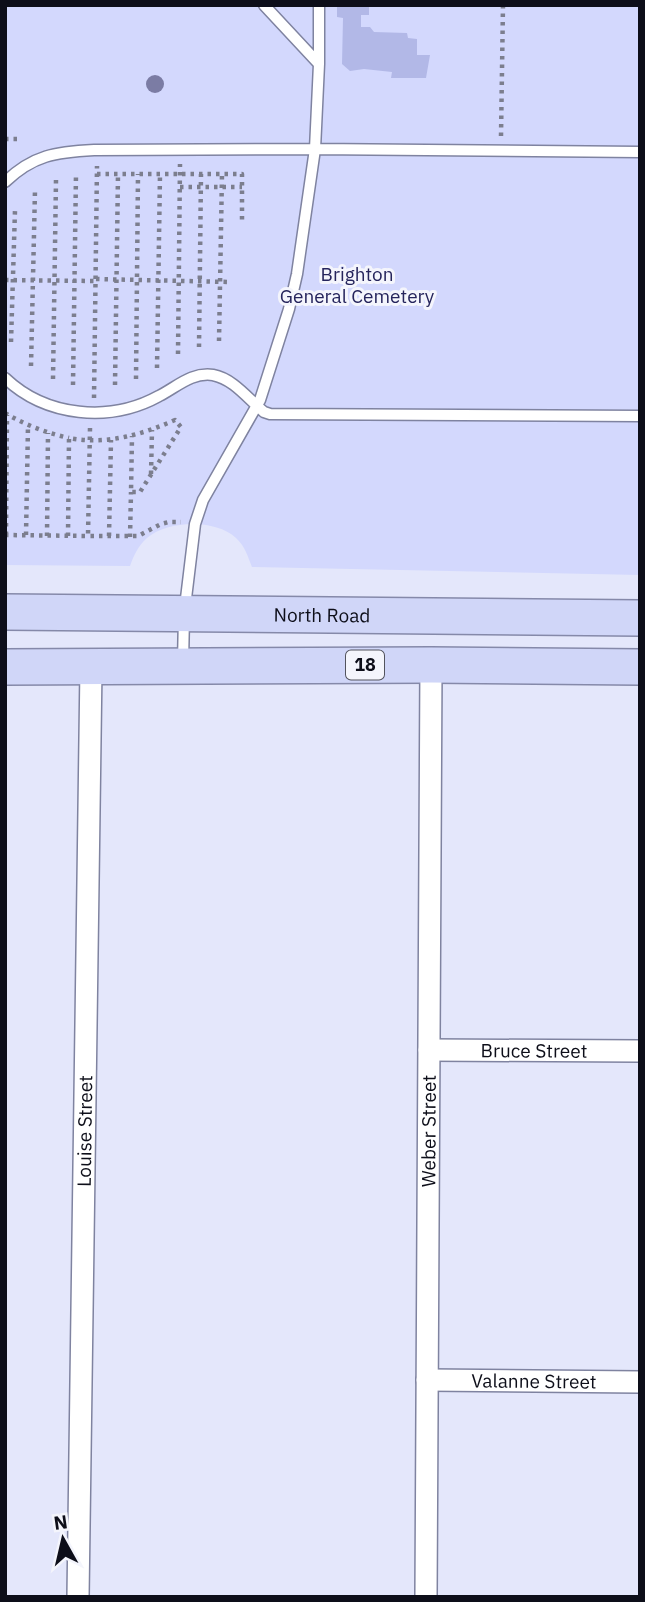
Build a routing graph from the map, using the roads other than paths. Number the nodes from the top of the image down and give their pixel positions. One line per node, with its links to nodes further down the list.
1 (264, 5): 3 (lane)
2 (319, 5): 3 (lane)
3 (319, 64): 4 (lane)
4 (315, 149): 5 (lane); 6 (lane); 8 (lane)
5 (640, 152)
6 (5, 182)
7 (5, 378): 8 (lane)
8 (257, 406): 9 (lane); 11 (lane)
9 (640, 416)
10 (5, 612): 11 (highway, North Road)
11 (184, 615): 12 (highway, North Road); 14 (lane)
12 (640, 618)
13 (431, 665): 14 (highway, 18); 17 (highway, 18); 18 (street, Weber Street)
14 (183, 666): 16 (highway, 18)
15 (5, 667): 16 (highway, 18)
16 (90, 667): 22 (street, Louise Street)
17 (640, 667)
18 (429, 1049): 19 (street, Bruce Street); 20 (street, Weber Street)
19 (640, 1051)
20 (427, 1380): 21 (street, Valanne Street); 23 (street, Weber Street)
21 (640, 1382)
22 (78, 1597)
23 (426, 1597)

